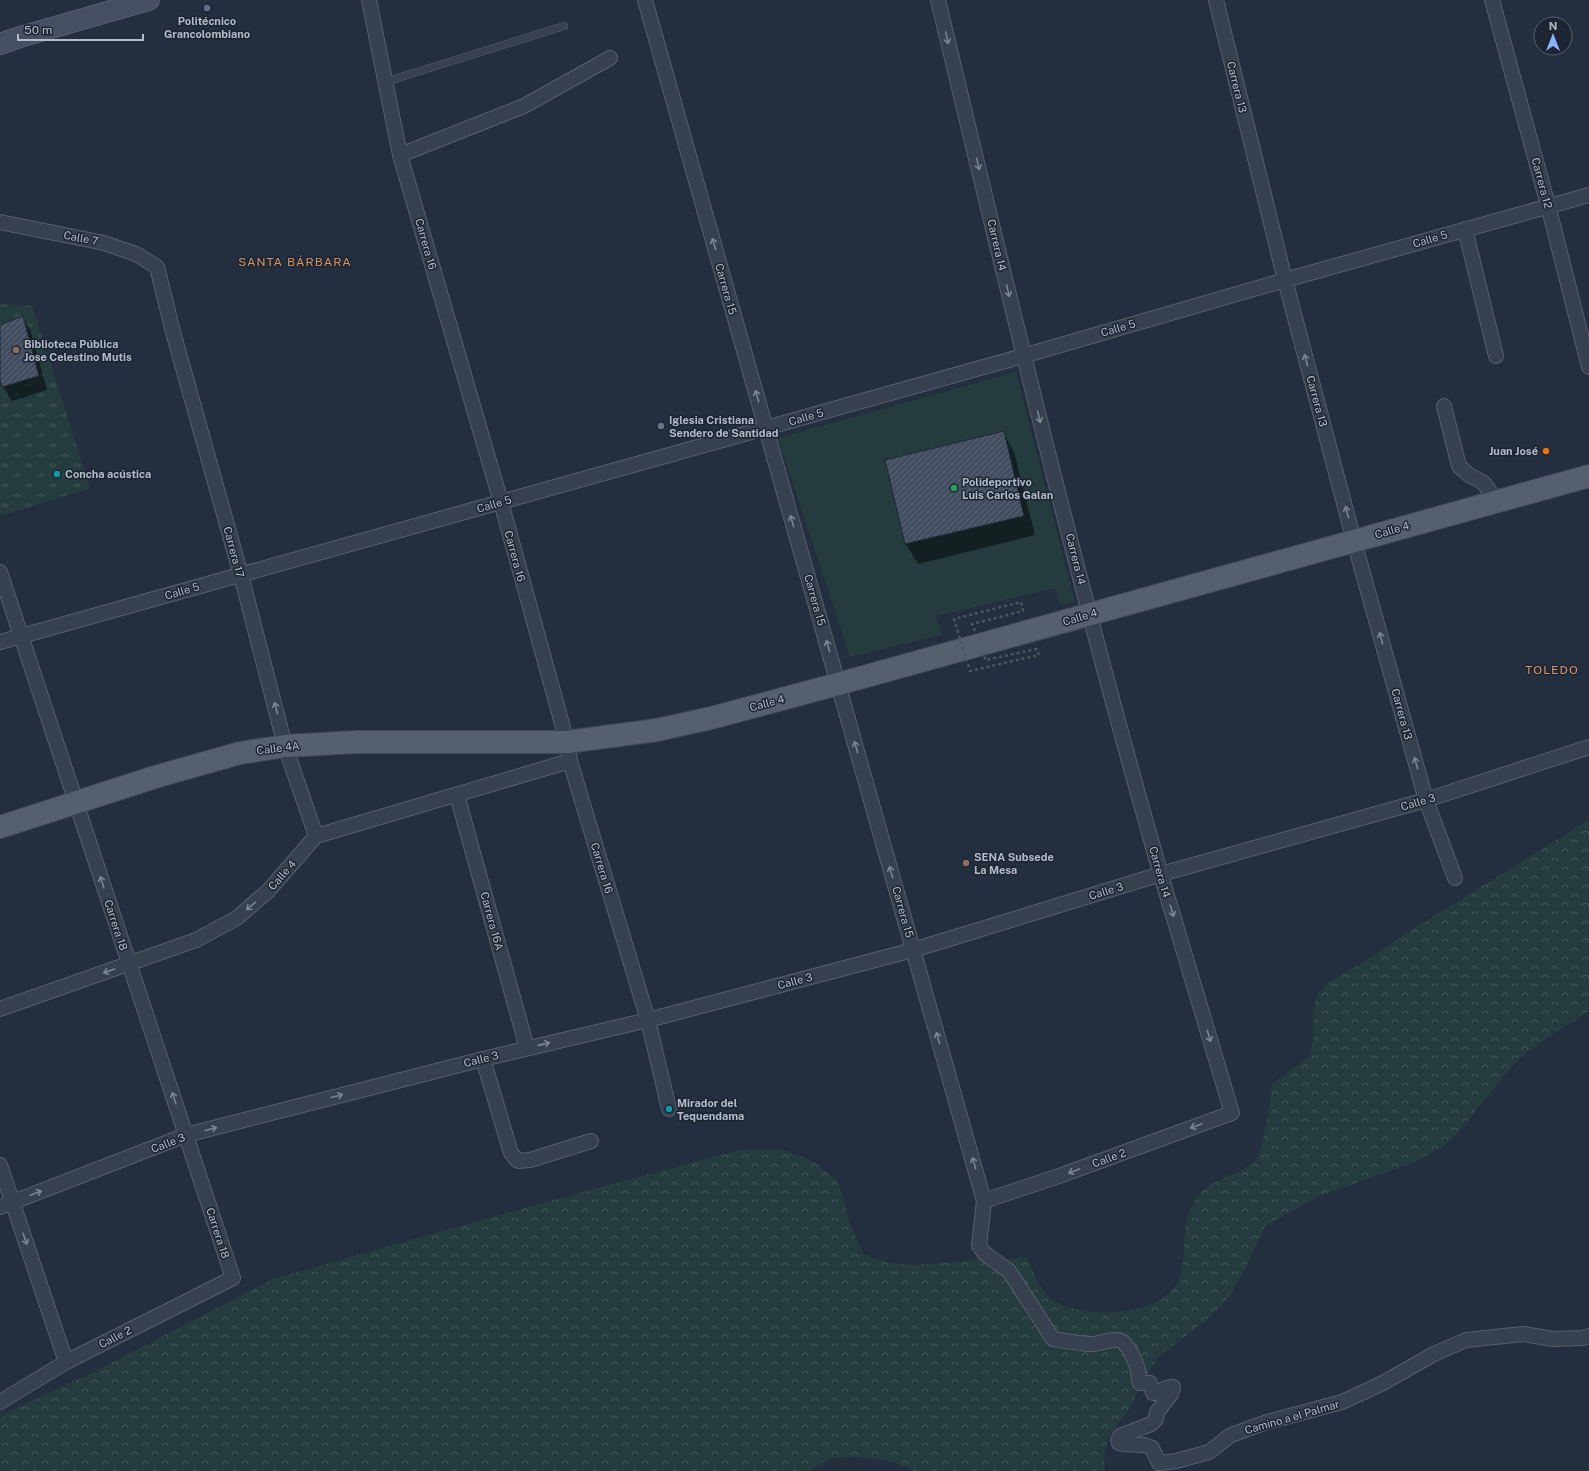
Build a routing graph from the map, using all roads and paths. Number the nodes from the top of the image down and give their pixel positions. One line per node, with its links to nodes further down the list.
1 (149, 0): 8 (main road)
2 (369, 0): 10 (street, Carrera 16)
3 (645, 0): 22 (street, Carrera 15, one-way to 3)
4 (938, 0): 18 (street, Carrera 14, one-way to 18)
5 (1216, 0): 17 (street, Carrera 13)
6 (1492, 0): 13 (street, Carrera 12)
7 (564, 26): 10 (lane)
8 (0, 44)
9 (610, 58): 11 (street)
10 (385, 82): 11 (street, Carrera 16)
11 (400, 156): 25 (street, Carrera 16)
12 (1589, 195): 13 (street, Calle 5)
13 (1548, 205): 15 (street, Calle 5); 20 (street, Carrera 12)
14 (0, 222): 16 (street, Calle 7)
15 (1465, 229): 17 (street, Calle 5); 19 (street)
16 (157, 267): 28 (street, Carrera 17)
17 (1285, 280): 18 (street, Calle 5); 26 (street, Carrera 13, one-way to 17)
18 (1023, 356): 22 (street, Calle 5); 29 (street, Carrera 14, one-way to 29)
19 (1496, 356)
20 (1589, 367)
21 (1444, 406): 24 (street)
22 (766, 428): 25 (street, Calle 5); 34 (street, Carrera 15, one-way to 22)
23 (1589, 476): 24 (main road, Calle 4)
24 (1496, 501): 26 (main road, Calle 4)
25 (501, 502): 28 (street, Calle 5); 37 (street, Carrera 16)
26 (1354, 541): 29 (main road, Calle 4); 39 (street, Carrera 13, one-way to 26)
27 (0, 572): 31 (street, Carrera 18)
28 (241, 575): 31 (street, Calle 5); 35 (street, Carrera 17, one-way to 28)
29 (1090, 614): 34 (main road, Calle 4); 43 (street, Carrera 14)
30 (975, 631): 33 (path, bridge)
31 (21, 636): 32 (street, Calle 5); 40 (street, Carrera 18)
32 (0, 642)
33 (984, 653)
34 (838, 684): 37 (main road, Calle 4); 45 (street, Carrera 15, one-way to 34)
35 (285, 746): 37 (main road, Calle 4A); 40 (main road, Calle 4A); 42 (street, Carrera 17)
36 (1589, 747): 39 (street, Calle 3)
37 (569, 751): 38 (street, Calle 4); 48 (street, Carrera 16)
38 (458, 795): 42 (street, Calle 4); 49 (street, Carrera 16A)
39 (1426, 800): 43 (street, Calle 3); 44 (street, Carrera 13)
40 (76, 803): 41 (main road, Calle 4A); 46 (street, Carrera 18, one-way to 40)
41 (0, 827)
42 (316, 836): 46 (street, Calle 4, one-way to 46)
43 (1161, 874): 45 (street, Calle 3); 52 (street, Carrera 14, one-way to 52)
44 (1455, 878)
45 (913, 950): 48 (street, Calle 3); 56 (street, Carrera 15, one-way to 45)
46 (129, 963): 47 (street, Calle 4, one-way to 47); 53 (street, Carrera 18, one-way to 46)
47 (0, 1009)
48 (648, 1020): 49 (street, Calle 3, one-way to 48); 51 (street, Carrera 16)
49 (527, 1048): 50 (street, Calle 3)
50 (483, 1059): 53 (street, Calle 3, one-way to 50); 54 (street)
51 (669, 1109)
52 (1232, 1113): 56 (street, Calle 2, one-way to 56)
53 (186, 1135): 57 (street, Calle 3, one-way to 53); 58 (street, Carrera 18)
54 (591, 1141)
55 (0, 1165): 57 (street)
56 (984, 1201): 59 (street, Camino a el Palmar)
57 (6, 1205): 60 (street, one-way to 60)
58 (233, 1278): 60 (street, Calle 2)
59 (1589, 1336)
60 (66, 1362): 61 (street, Calle 2)
61 (0, 1402)

